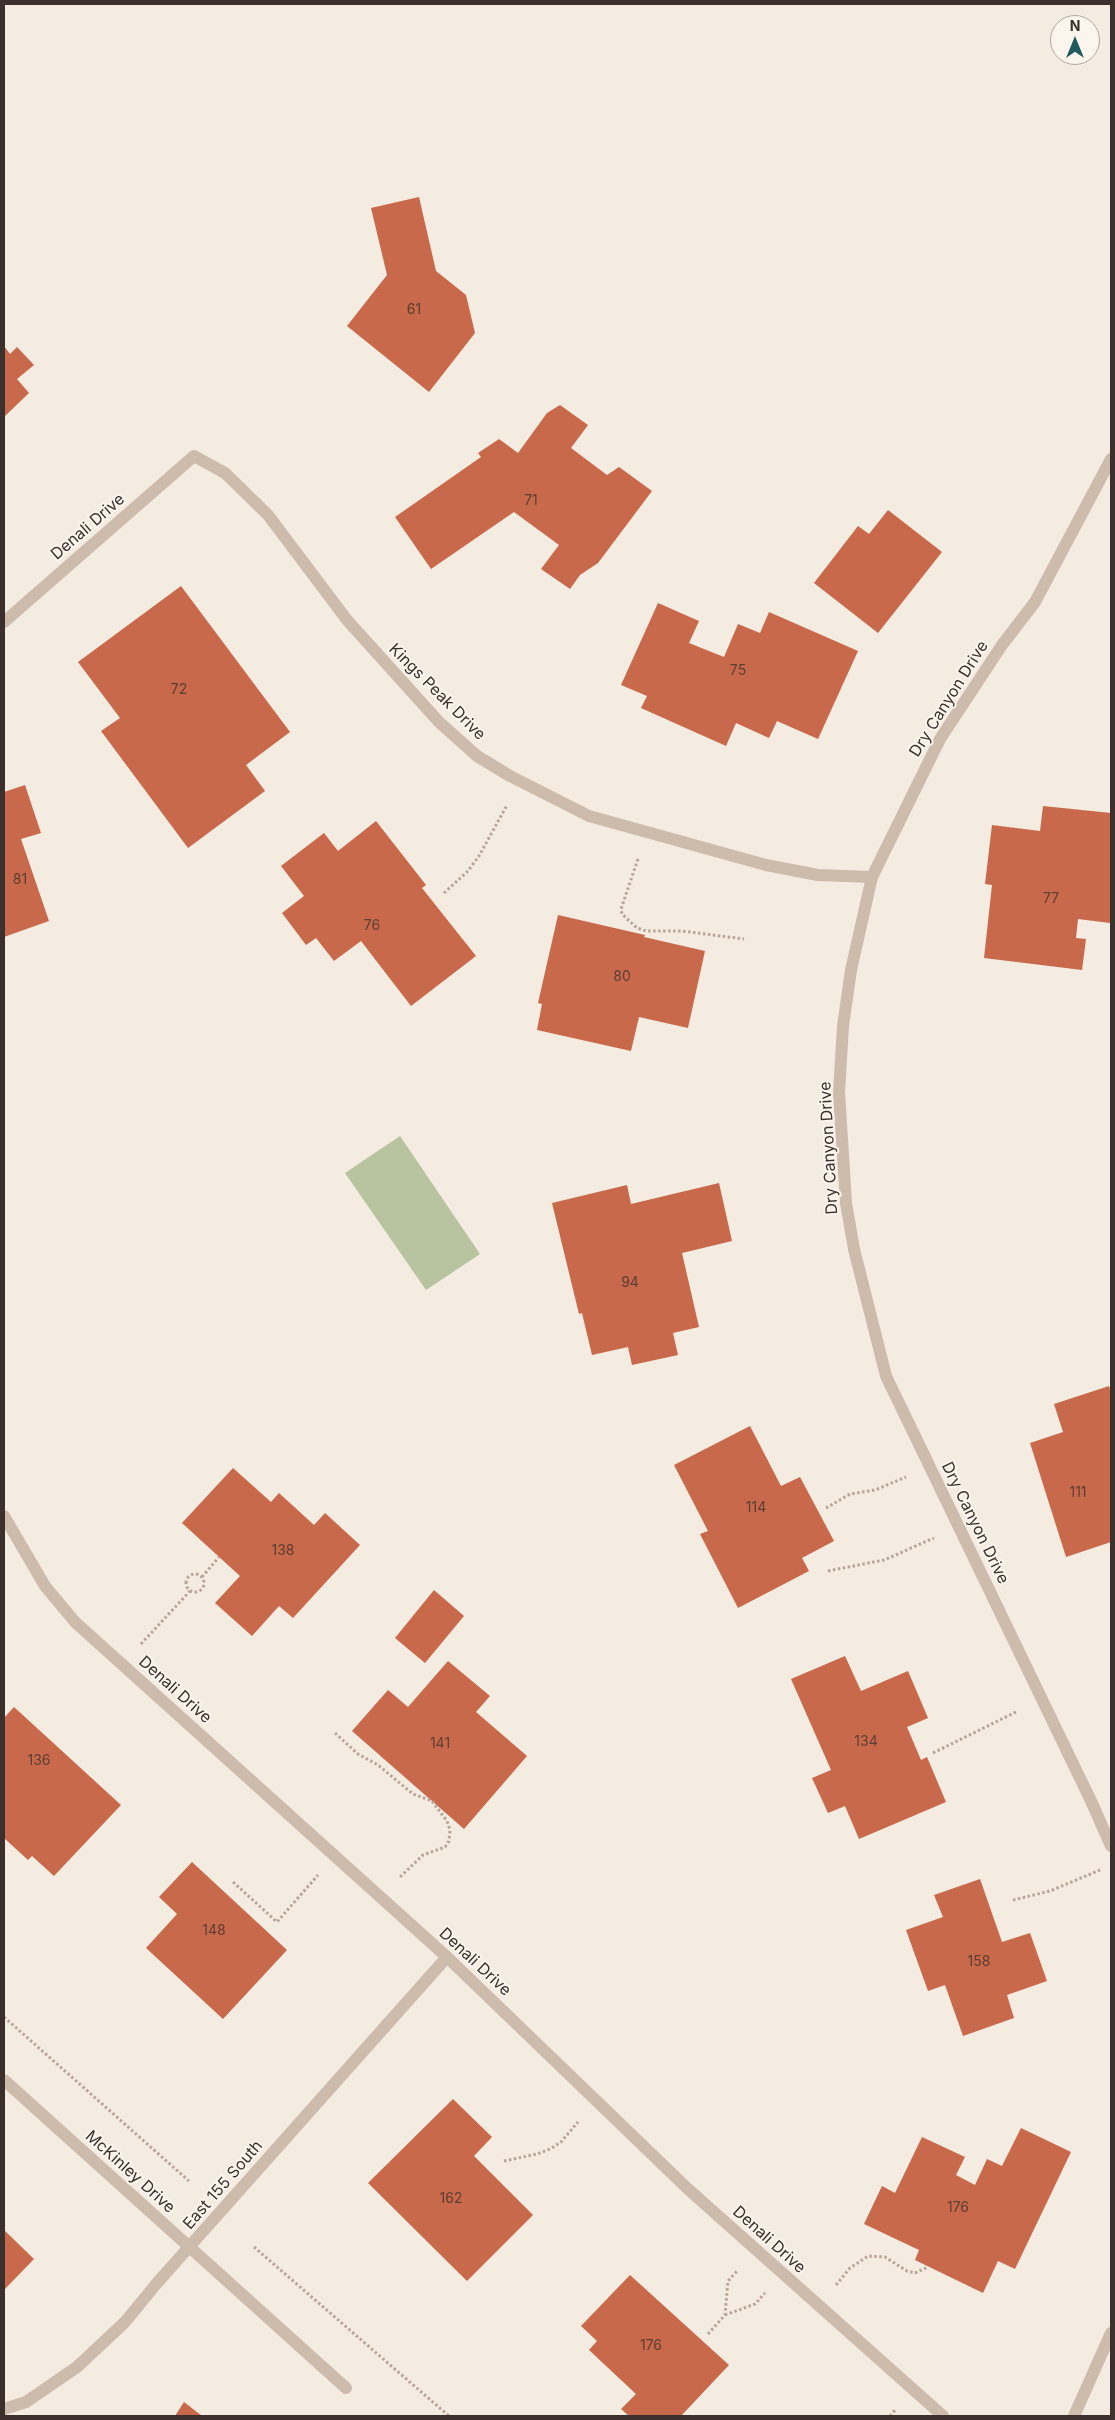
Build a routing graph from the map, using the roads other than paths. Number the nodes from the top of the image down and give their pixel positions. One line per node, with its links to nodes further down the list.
1 (194, 456): 3 (street, Denali Drive); 4 (street, Kings Peak Drive)
2 (1111, 459): 4 (street, Dry Canyon Drive)
3 (4, 622)
4 (872, 877): 6 (street, Dry Canyon Drive)
5 (4, 1516): 7 (street, Denali Drive)
6 (1111, 1846)
7 (447, 1957): 9 (street, East 155 South); 13 (street, Denali Drive)
8 (4, 2080): 9 (street, McKinley Drive)
9 (190, 2248): 11 (street, McKinley Drive); 12 (street, East 155 South)
10 (1111, 2333): 14 (street)
11 (346, 2388)
12 (4, 2409)
13 (943, 2416)
14 (1074, 2416)

